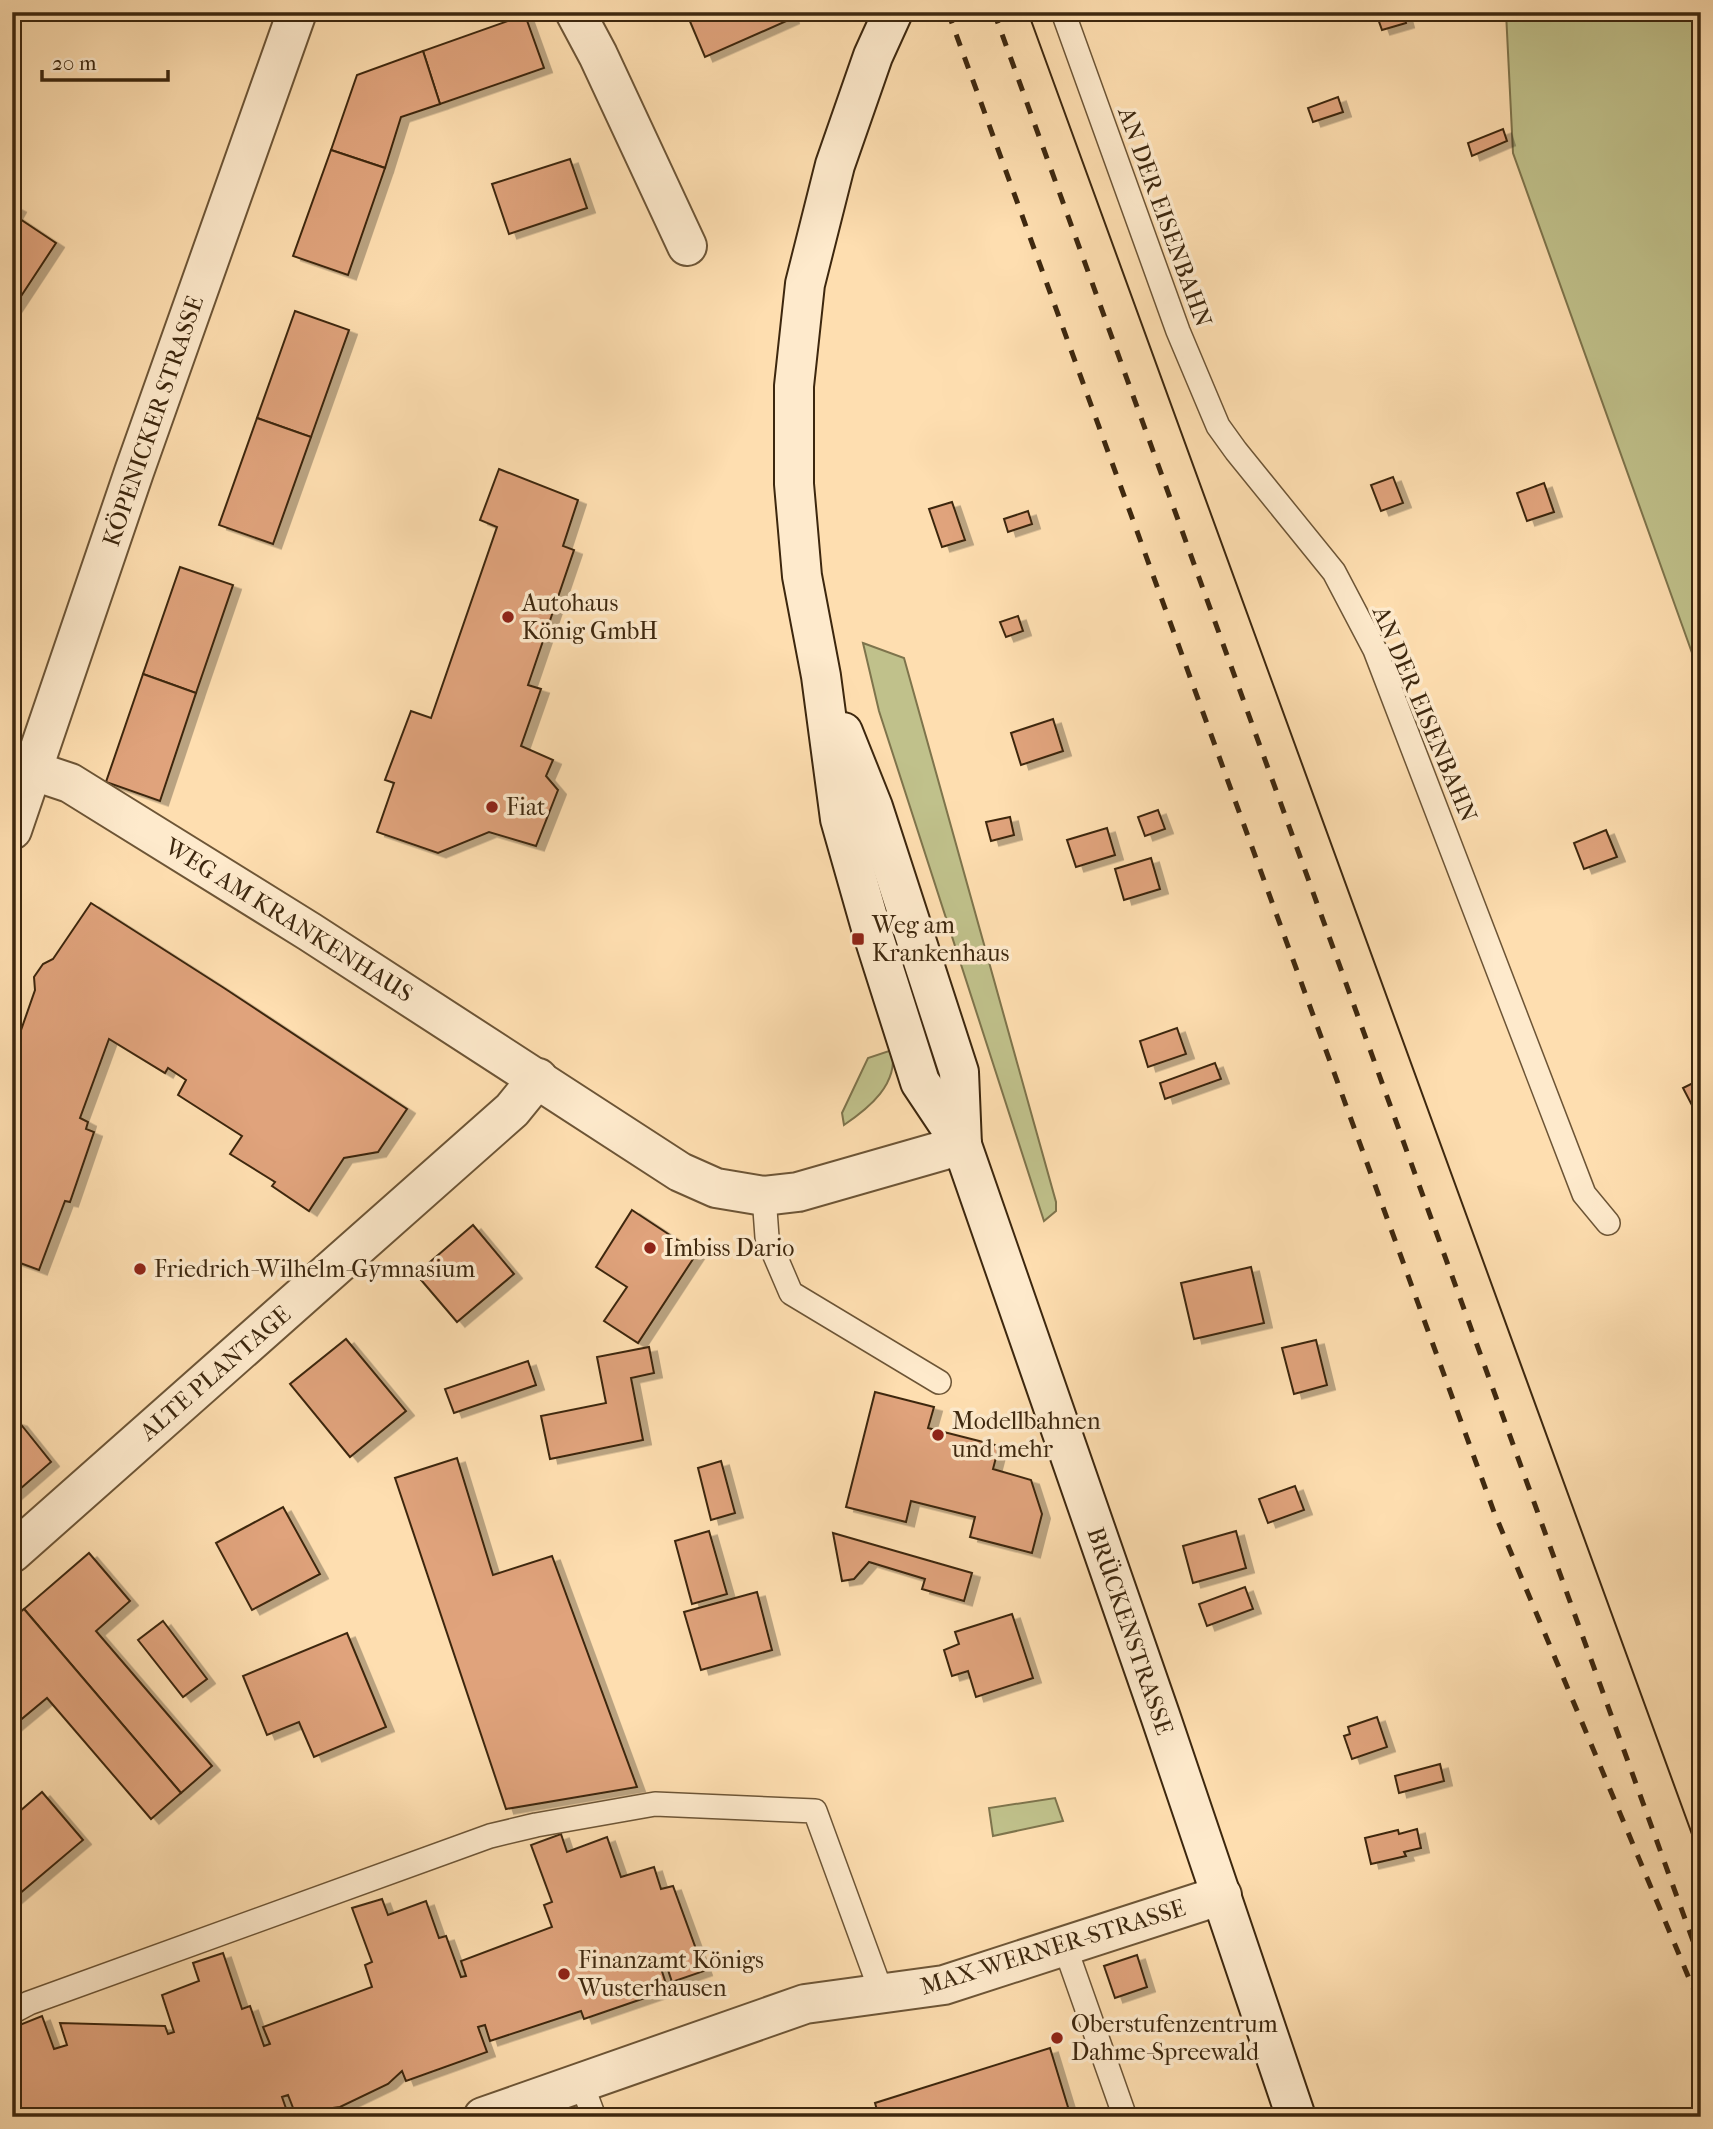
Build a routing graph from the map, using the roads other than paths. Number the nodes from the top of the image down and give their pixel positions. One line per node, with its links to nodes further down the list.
1 (297, 12): 6 (street, KÖPENICKER STRASSE)
2 (575, 12): 5 (street)
3 (893, 12): 9 (street, BRÜCKENSTRASSE)
4 (1063, 12): 11 (lane, AN DER EISENBAHN)
5 (687, 246)
6 (34, 771): 7 (street, KÖPENICKER STRASSE); 8 (street, WEG AM KRANKENHAUS)
7 (12, 830)
8 (538, 1078): 10 (street, WEG AM KRANKENHAUS); 13 (street, ALTE PLANTAGE)
9 (962, 1145): 10 (street, WEG AM KRANKENHAUS); 14 (street, BRÜCKENSTRASSE)
10 (764, 1196): 12 (lane)
11 (1608, 1223)
12 (939, 1382)
13 (12, 1553)
14 (1222, 1895): 15 (street, MAX-WERNER-STRASSE); 21 (street, BRÜCKENSTRASSE)
15 (1065, 1947): 16 (street, MAX-WERNER-STRASSE); 20 (lane)
16 (882, 1994): 17 (lane); 18 (street, MAX-WERNER-STRASSE)
17 (12, 2012)
18 (588, 2099): 19 (street, MAX-WERNER-STRASSE)
19 (483, 2117)
20 (1125, 2117)
21 (1296, 2117)

